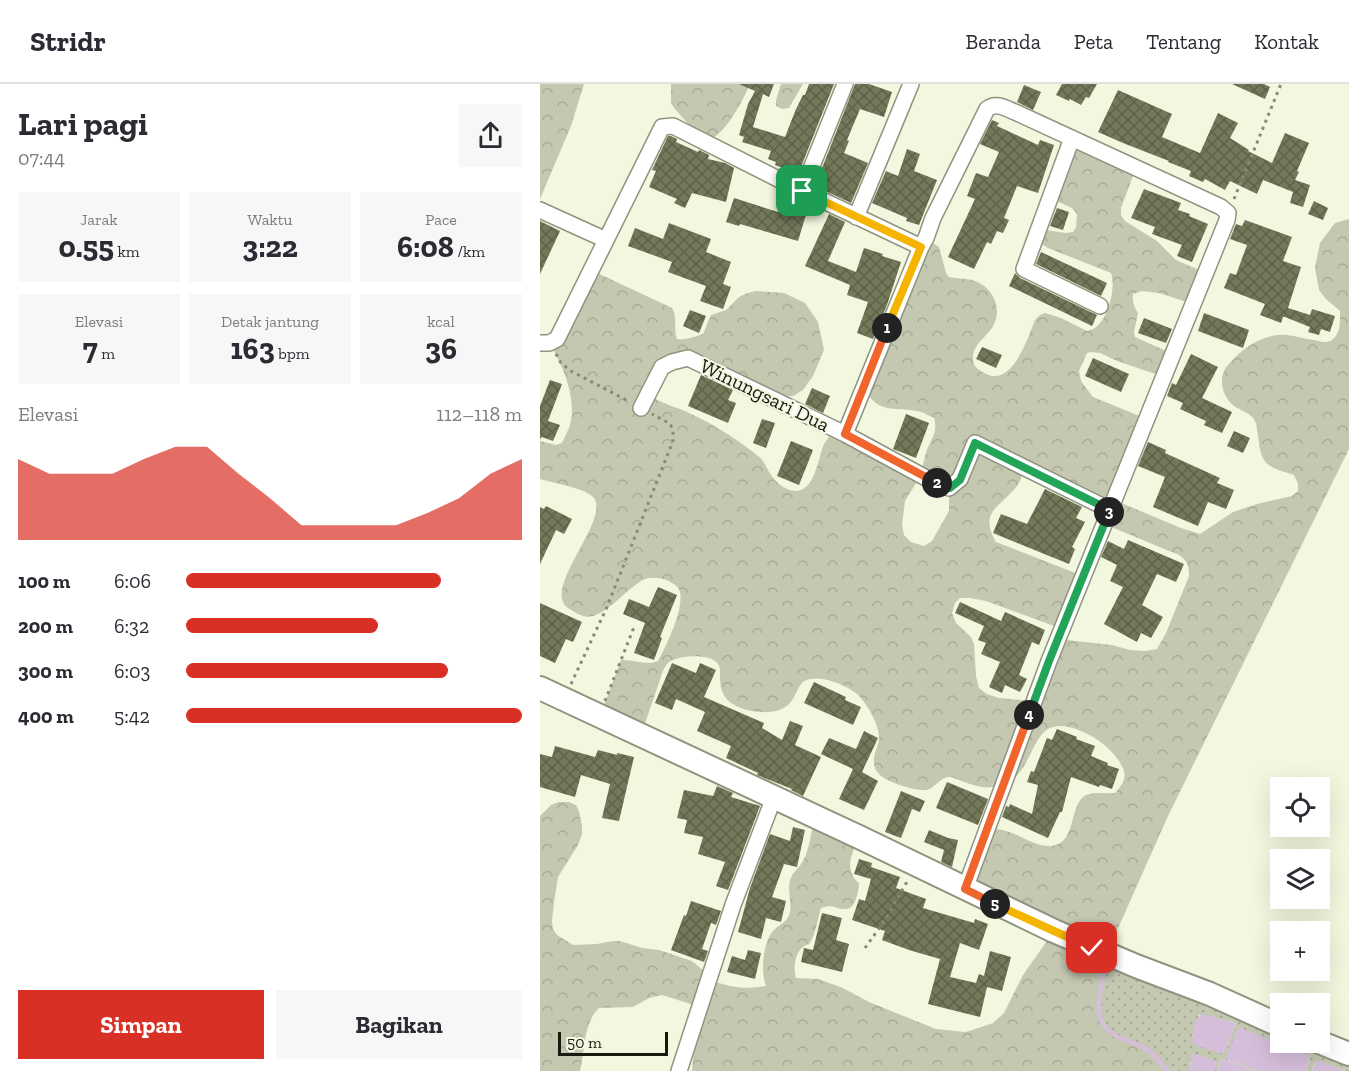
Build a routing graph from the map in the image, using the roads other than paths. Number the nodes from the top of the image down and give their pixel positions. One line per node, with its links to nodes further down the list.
1 (845, 84): 4 (street)
2 (911, 84): 6 (street)
3 (1072, 138): 8 (street); 9 (street); 13 (street)
4 (802, 191): 6 (street); 7 (street)
5 (540, 210): 7 (street)
6 (856, 217): 8 (street)
7 (606, 240): 10 (street)
8 (921, 247): 12 (street)
9 (1100, 306)
10 (545, 343)
11 (641, 408): 12 (street, Winungsari Dua)
12 (845, 434): 13 (street, Winungsari Dua)
13 (1110, 510): 16 (street)
14 (540, 688): 15 (street)
15 (774, 797): 16 (street); 20 (street)
16 (965, 889): 17 (street)
17 (1270, 1021)
18 (1330, 1046): 19 (street)
19 (1349, 1054)
20 (679, 1071)

